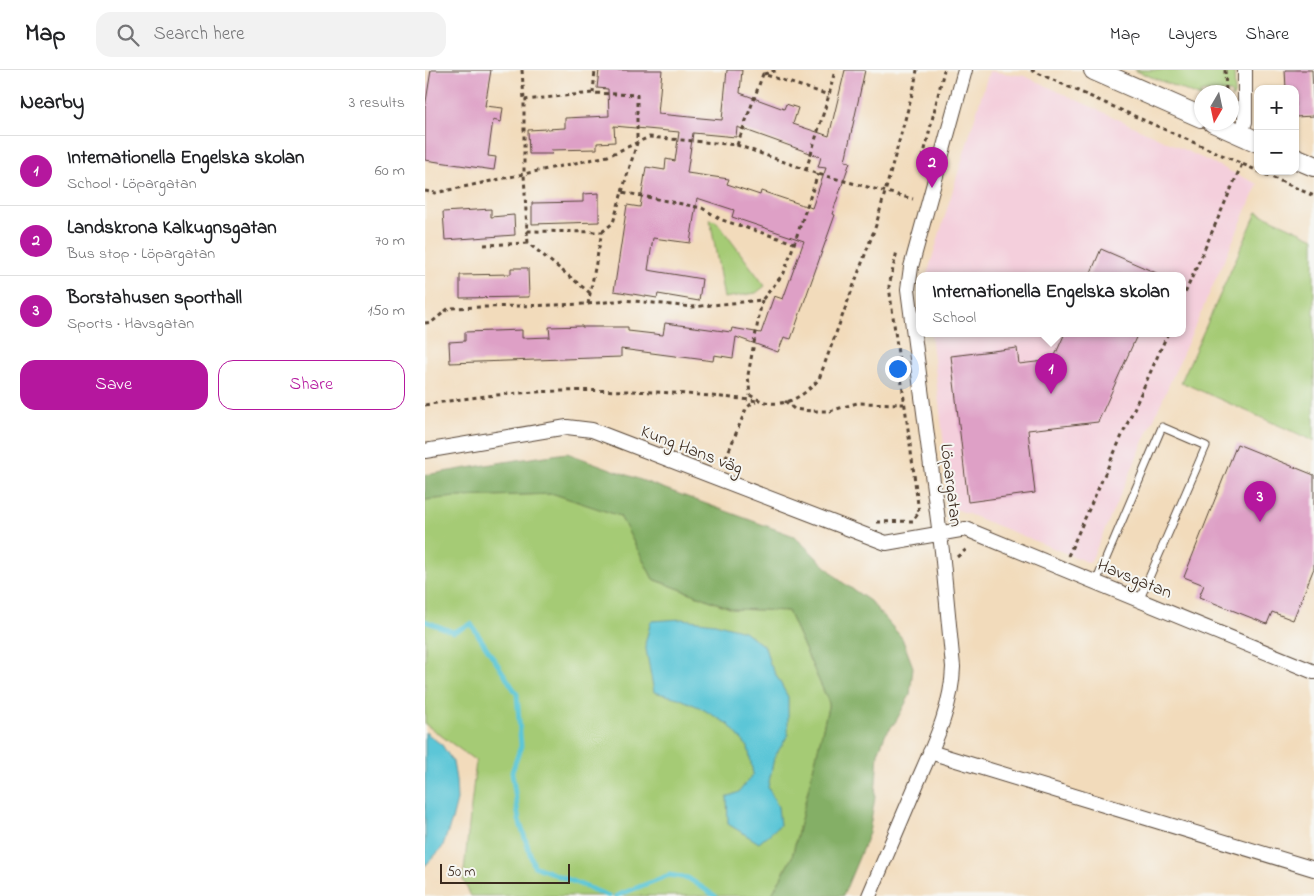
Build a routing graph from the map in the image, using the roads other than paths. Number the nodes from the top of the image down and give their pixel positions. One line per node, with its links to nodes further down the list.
1 (965, 70): 10 (street, Löpargatan)
2 (1094, 70): 4 (street)
3 (1245, 70): 6 (street)
4 (1194, 114)
5 (1231, 130): 6 (street)
6 (1249, 138)
7 (1299, 160): 8 (street)
8 (1314, 166)
9 (425, 452): 10 (street, Kung Hans väg)
10 (939, 533): 11 (street, Havsgatan); 14 (street, Löpargatan)
11 (1096, 582): 12 (street, Havsgatan); 12 (lane)
12 (1139, 600): 13 (street, Havsgatan)
13 (1314, 672)
14 (930, 752): 15 (street); 16 (street, Löpargatan)
15 (1314, 869)
16 (869, 896)

